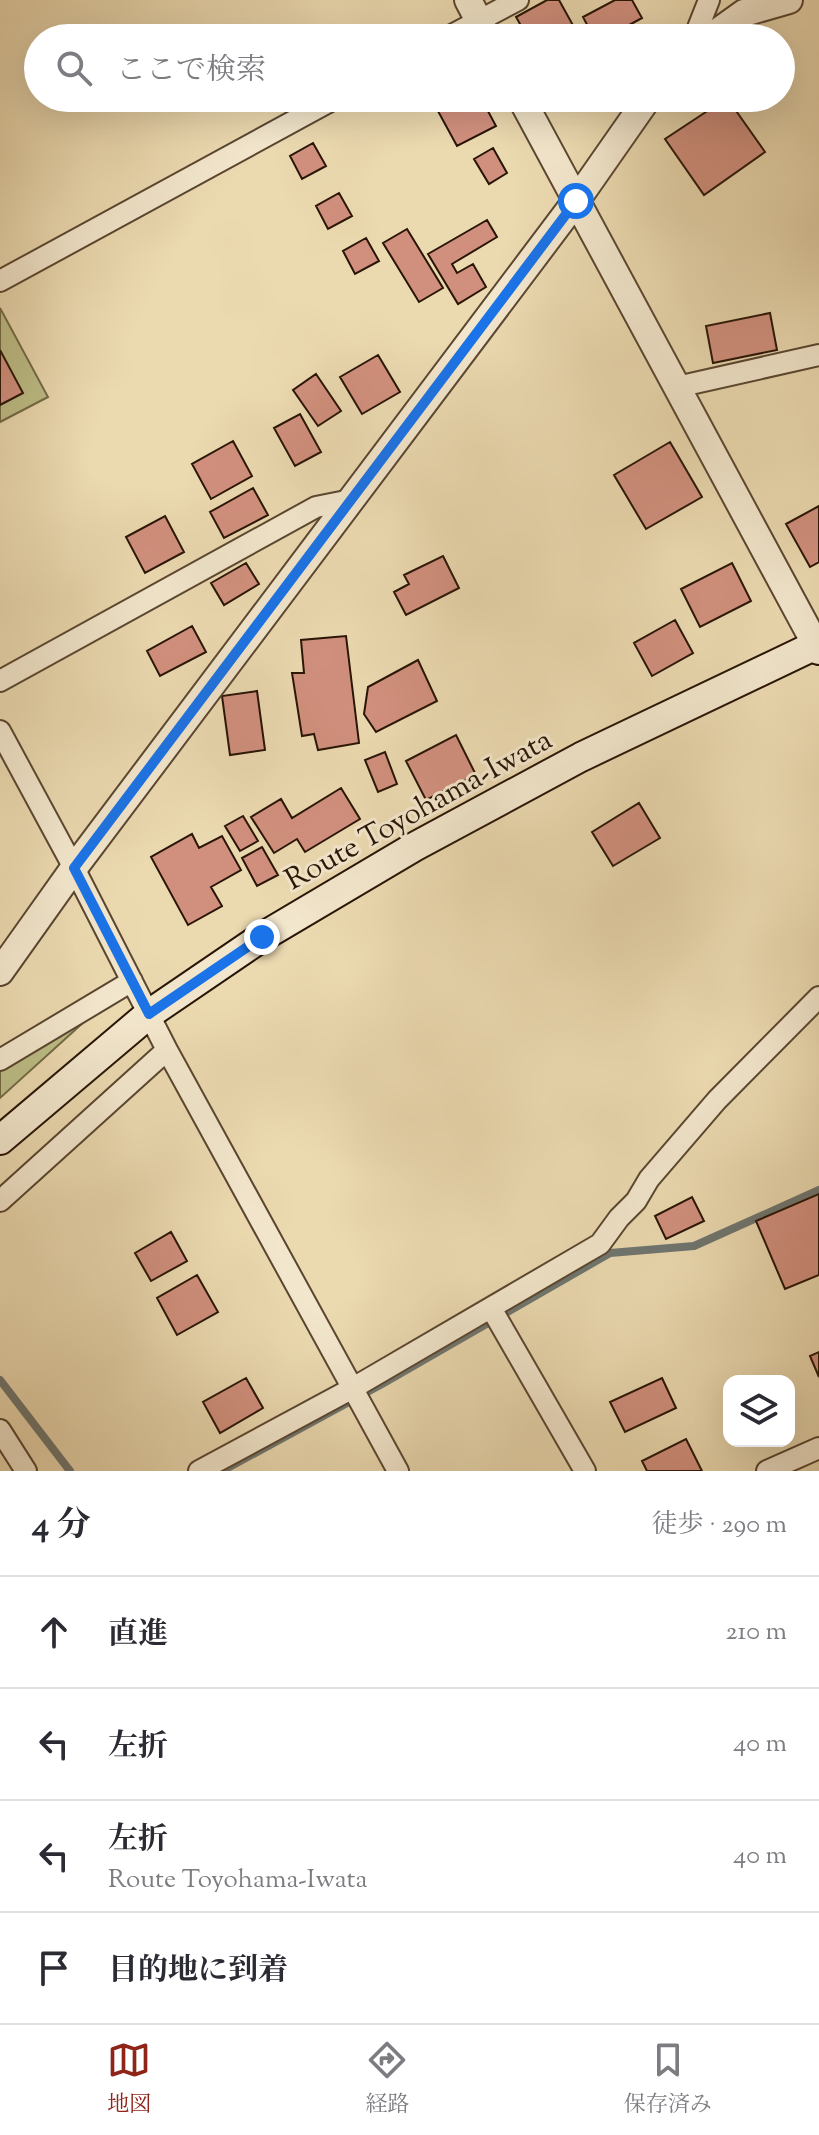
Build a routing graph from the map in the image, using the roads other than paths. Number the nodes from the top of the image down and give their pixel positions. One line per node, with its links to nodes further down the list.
1 (518, 0): 4 (street)
2 (709, 0): 5 (street)
3 (789, 0): 6 (street)
4 (478, 19)
5 (700, 24)
6 (729, 24)
7 (310, 112): 11 (street)
8 (528, 112): 10 (street)
9 (638, 112): 10 (street)
10 (576, 201): 13 (street); 14 (street)
11 (0, 281)
12 (819, 355): 13 (street)
13 (677, 387): 15 (street)
14 (351, 500): 16 (street); 18 (street)
15 (818, 646): 22 (main road, Route Toyohama-Iwata)
16 (0, 681)
17 (0, 731): 18 (street)
18 (74, 868): 19 (street); 20 (street)
19 (0, 972)
20 (132, 981): 22 (street); 24 (street)
21 (819, 997): 27 (street)
22 (149, 1014): 23 (street); 25 (main road, Route Toyohama-Iwata)
23 (167, 1050): 26 (street); 28 (street)
24 (0, 1060)
25 (0, 1140)
26 (0, 1201)
27 (491, 1308): 28 (street); 34 (street)
28 (353, 1388): 32 (street); 33 (street)
29 (0, 1430): 31 (street)
30 (819, 1448): 35 (street)
31 (26, 1471)
32 (199, 1471)
33 (398, 1471)
34 (585, 1471)
35 (767, 1471)

